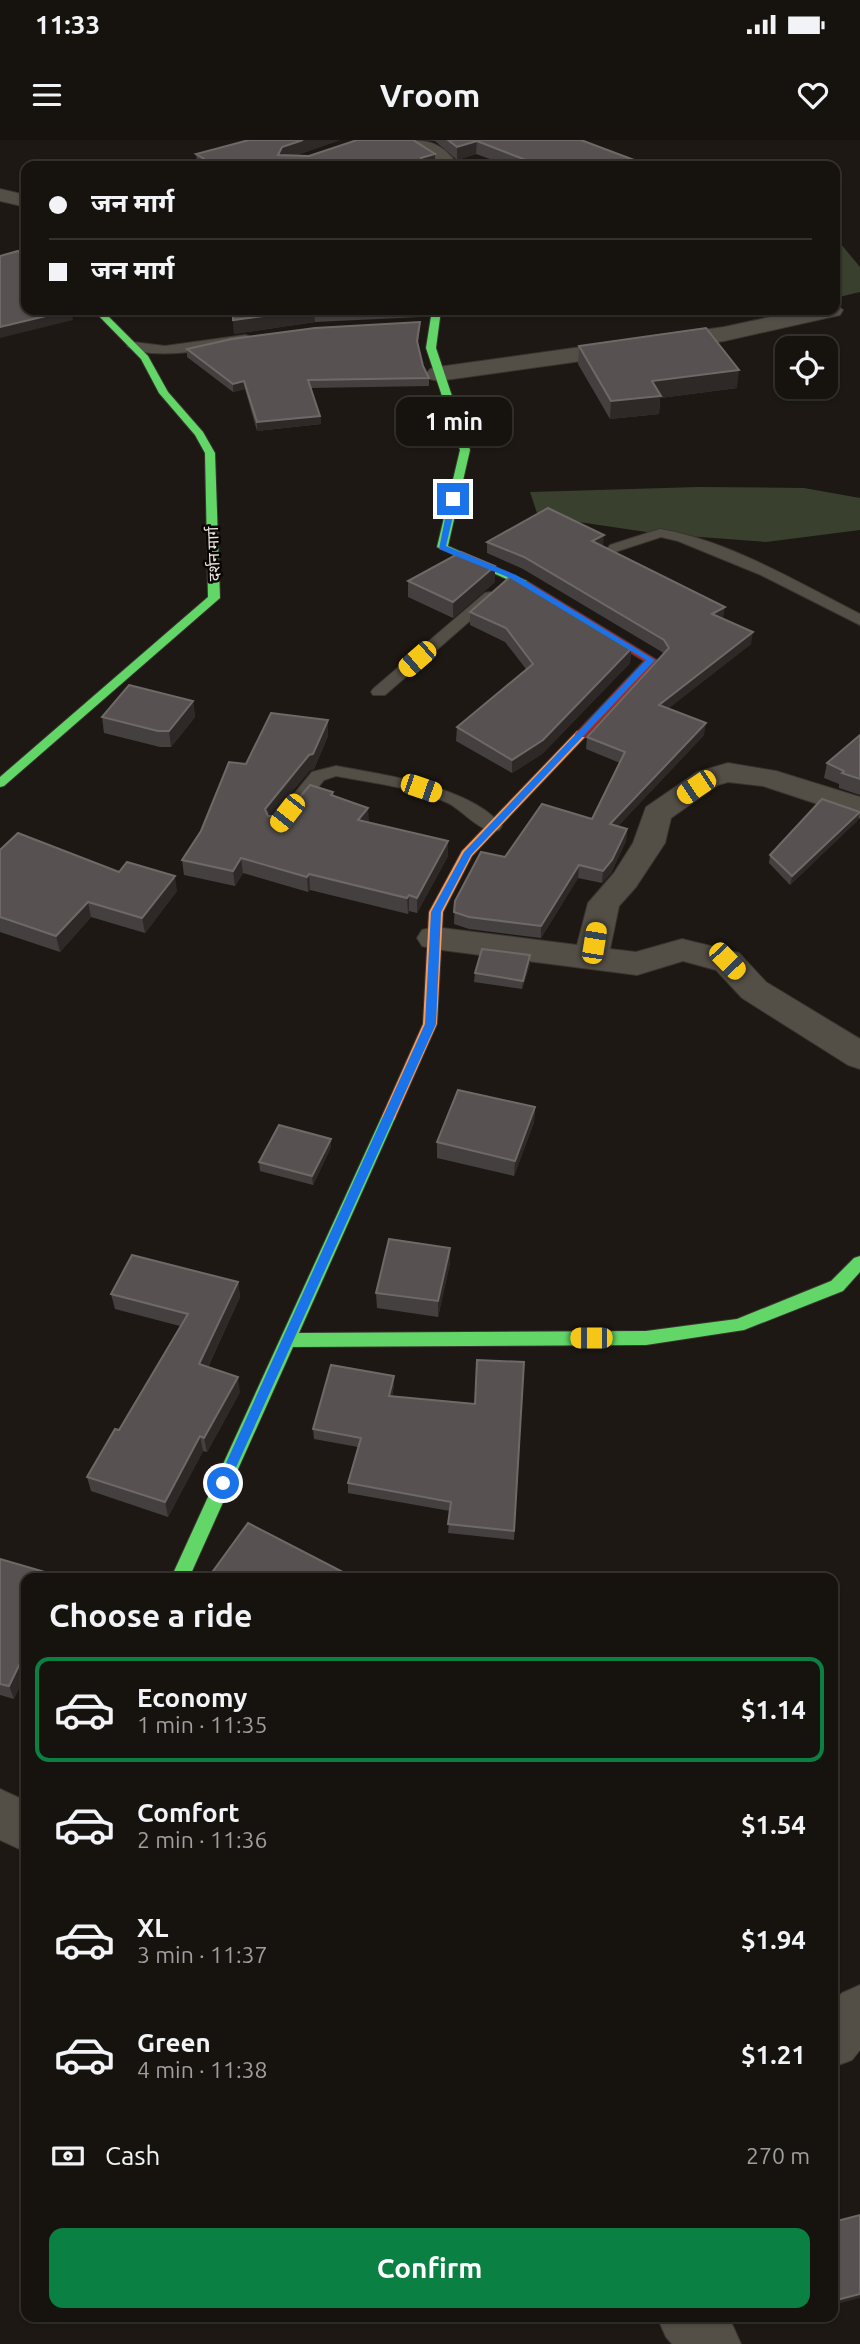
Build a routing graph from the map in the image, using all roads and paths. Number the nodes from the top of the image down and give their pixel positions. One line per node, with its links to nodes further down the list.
1 (411, 140): 2 (street)
2 (444, 161)
3 (0, 195): 4 (street)
4 (21, 200)
5 (102, 315): 9 (street, दर्शन मार्ग)
6 (807, 315): 10 (street)
7 (430, 319): 10 (street)
8 (260, 336): 9 (lane)
9 (133, 345): 15 (street, दर्शन मार्ग)
10 (438, 374): 12 (street)
11 (615, 548): 13 (lane)
12 (513, 577): 14 (lane); 18 (street)
13 (860, 620)
14 (379, 692)
15 (0, 783)
16 (860, 808): 20 (street)
17 (276, 826): 18 (lane)
18 (493, 827): 19 (street)
19 (434, 937): 20 (street); 23 (street)
20 (592, 958): 21 (street)
21 (860, 1056)
22 (860, 1262): 23 (street)
23 (288, 1340): 24 (street)
24 (182, 1573)
25 (0, 1813): 26 (street)
26 (21, 1825)
27 (860, 2011): 28 (street)
28 (838, 2035)
29 (691, 2322): 30 (street)
30 (712, 2344)

